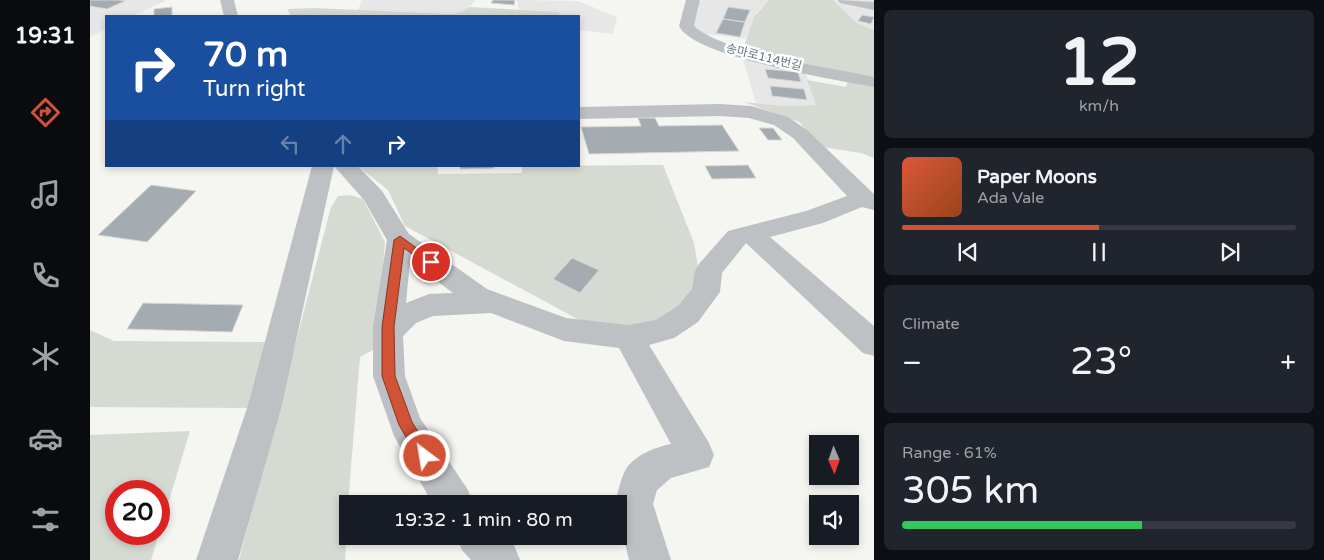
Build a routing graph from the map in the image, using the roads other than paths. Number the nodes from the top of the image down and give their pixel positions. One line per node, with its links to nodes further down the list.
1 (227, 0): 5 (street)
2 (693, 0): 6 (street, 송마로114번길)
3 (845, 0): 4 (street)
4 (874, 6)
5 (231, 15)
6 (874, 82)
7 (580, 113): 10 (street)
8 (323, 167): 19 (street)
9 (346, 167): 12 (street)
10 (868, 200): 11 (street)
11 (750, 233): 15 (street); 16 (street)
12 (400, 240): 13 (street); 14 (street)
13 (492, 302): 14 (street); 15 (street)
14 (388, 332): 17 (street)
15 (628, 337): 21 (street)
16 (874, 344)
17 (449, 495)
18 (485, 545): 20 (street)
19 (217, 560)
20 (499, 560)
21 (650, 560)

